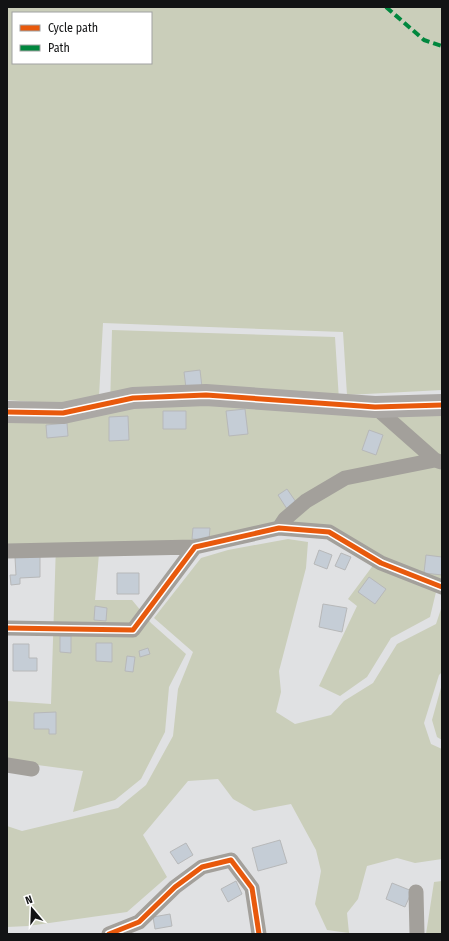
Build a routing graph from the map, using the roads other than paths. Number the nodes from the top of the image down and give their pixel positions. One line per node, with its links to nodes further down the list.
1 (442, 405): 2 (street)
2 (375, 407): 3 (street); 4 (street)
3 (7, 412)
4 (438, 461): 5 (street)
5 (279, 528): 6 (street); 8 (street)
6 (194, 547): 7 (street); 9 (street)
7 (7, 551)
8 (442, 587)
9 (7, 628)
10 (7, 765): 11 (street)
11 (32, 769)
12 (416, 892): 16 (street)
13 (128, 930): 14 (street); 15 (street)
14 (109, 934)
15 (259, 934)
16 (417, 934)

